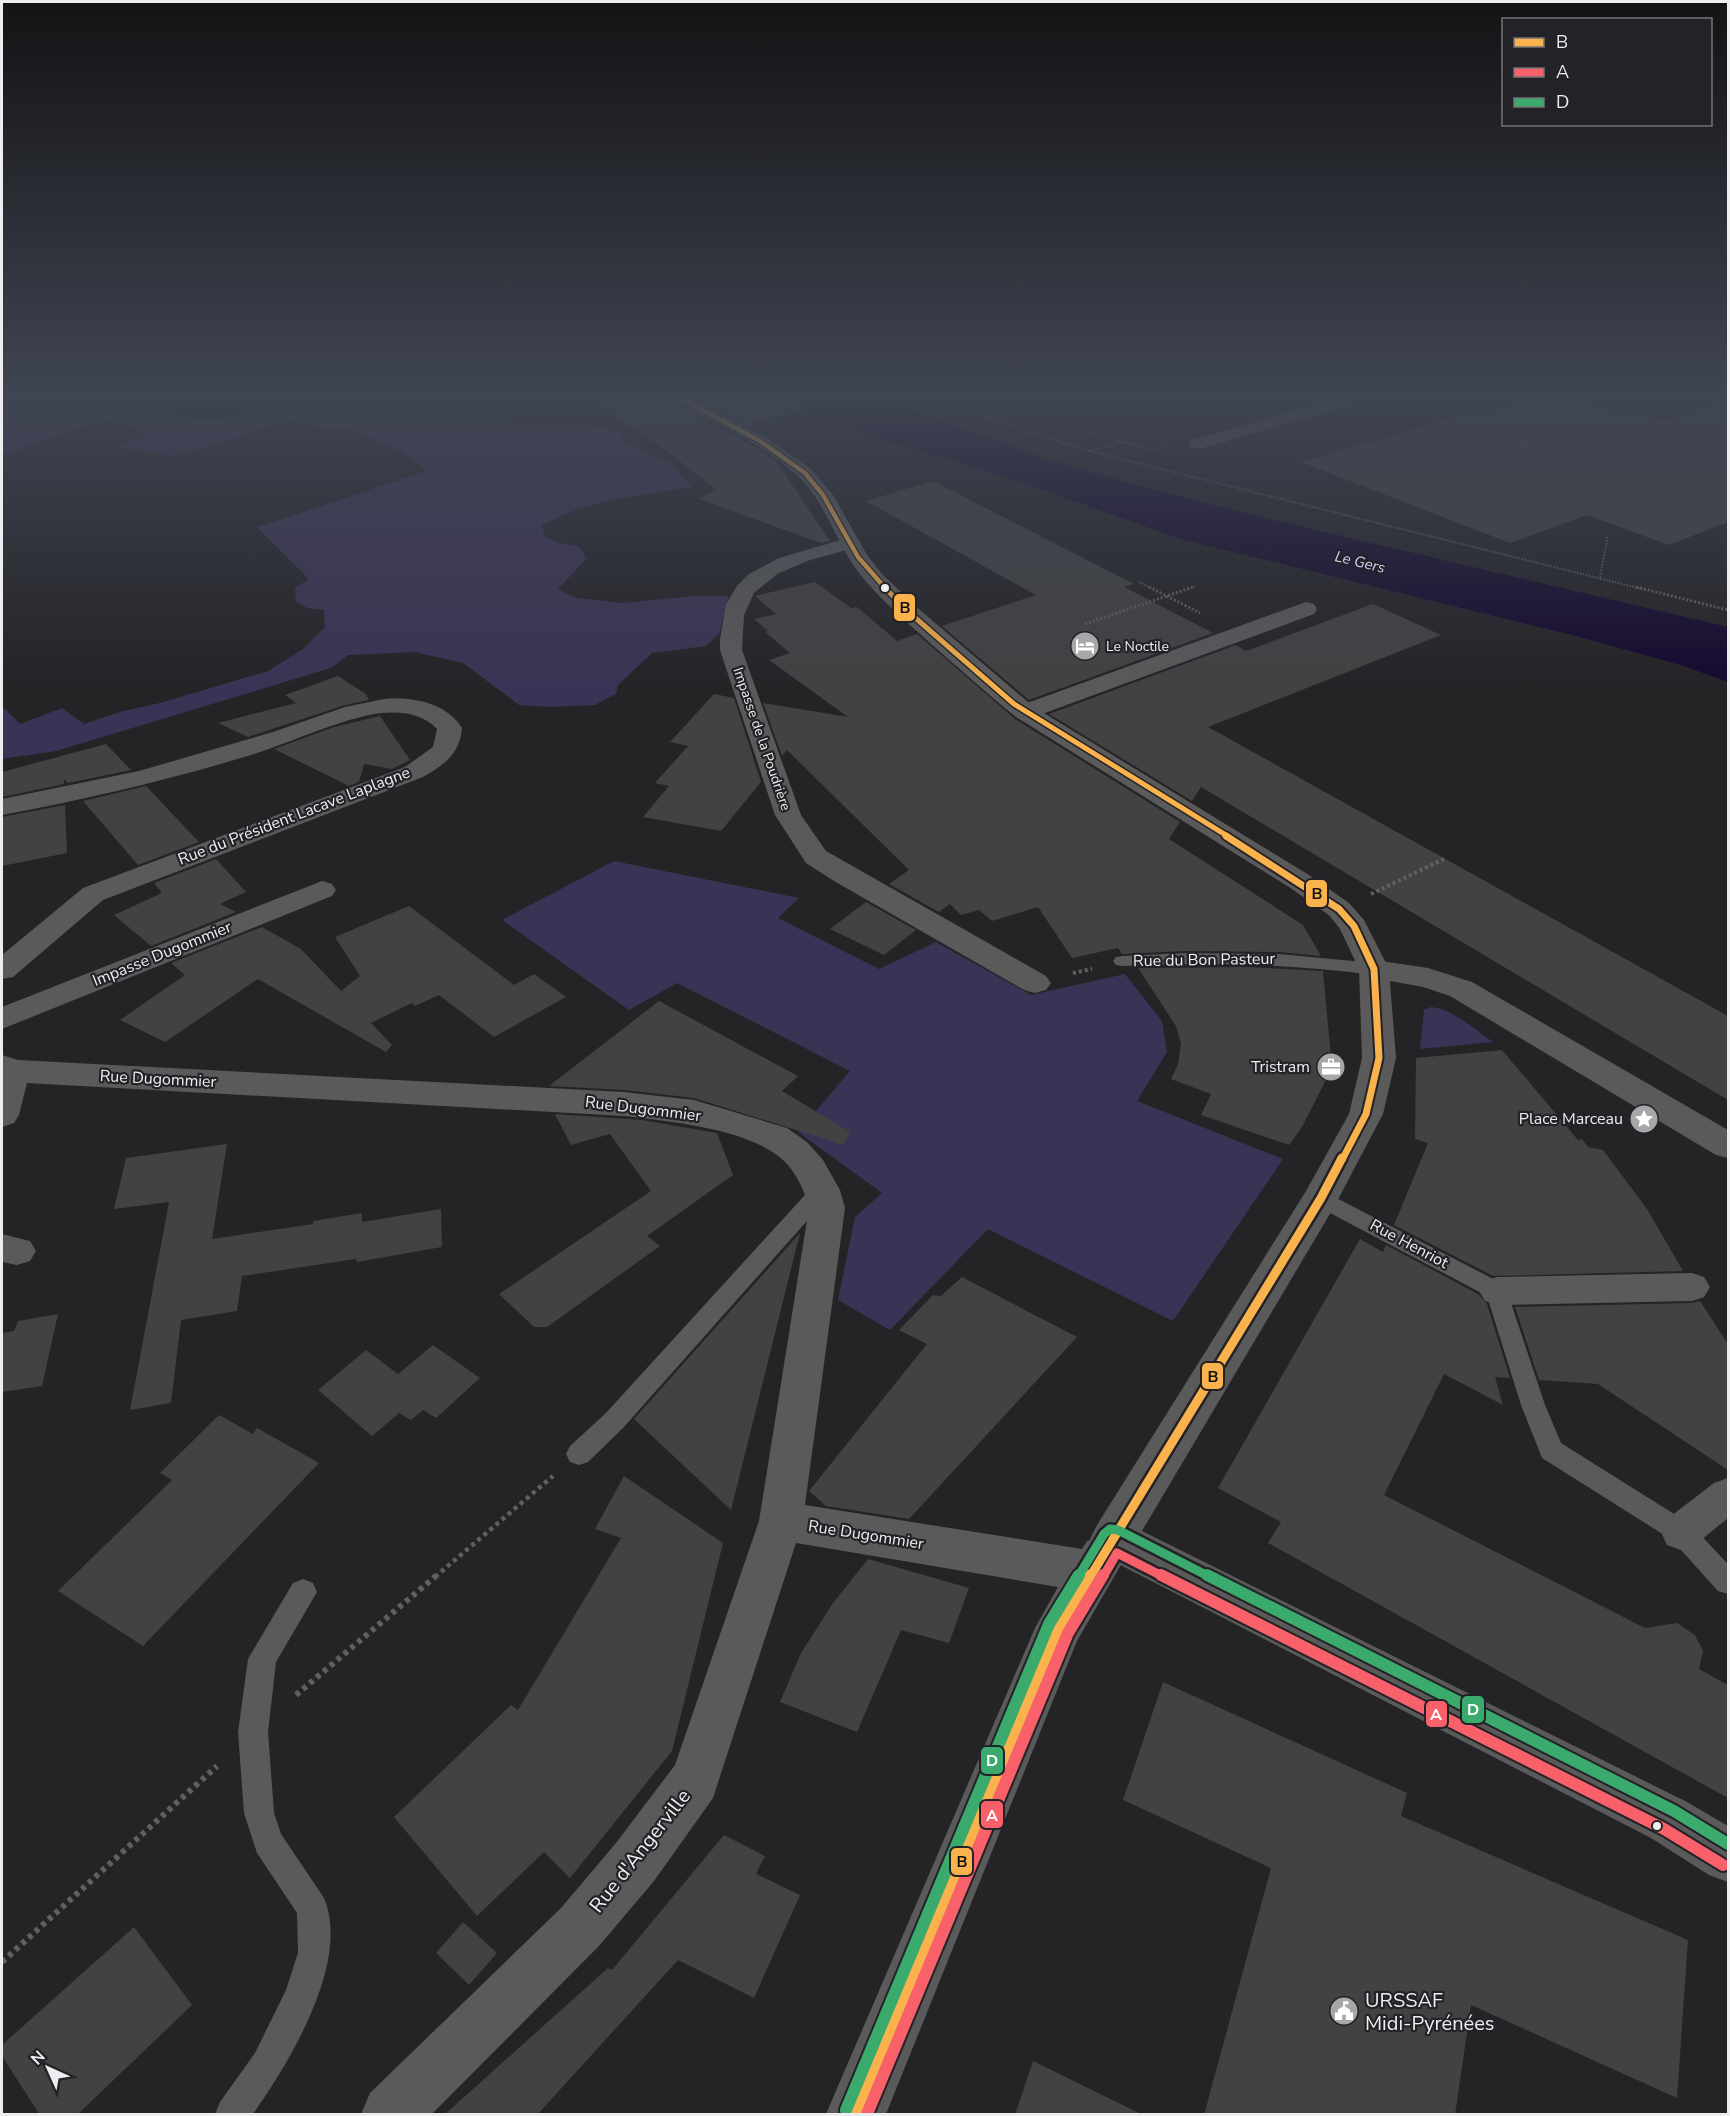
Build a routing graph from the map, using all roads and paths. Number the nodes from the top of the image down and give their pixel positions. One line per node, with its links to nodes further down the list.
1 (822, 495): 4 (street)
2 (1266, 495): 5 (path)
3 (1608, 535): 5 (path)
4 (851, 543): 13 (street); 21 (street, Impasse de la Poudrière)
5 (1600, 577): 10 (path)
6 (1139, 582): 8 (path)
7 (1196, 586): 8 (path)
8 (1167, 596): 11 (path); 12 (path)
9 (1306, 609): 13 (street)
10 (1728, 610)
11 (1208, 617)
12 (1085, 624)
13 (1025, 712): 19 (street)
14 (2, 807): 20 (street, Rue du Président Lacave Laplagne)
15 (1446, 858): 17 (path)
16 (322, 890): 22 (street, Impasse Dugommier)
17 (1376, 892)
18 (1122, 961): 19 (lane, Rue du Bon Pasteur); 21 (path, Rue du Bon Pasteur)
19 (1374, 969): 25 (street); 27 (street)
20 (2, 970)
21 (1035, 982)
22 (2, 1019)
23 (7, 1068): 24 (street); 26 (street, Rue Dugommier)
24 (2, 1115)
25 (1728, 1146)
26 (822, 1190): 30 (lane); 32 (street, Rue Dugommier)
27 (1321, 1198): 29 (lane, Rue Henriot); 34 (street)
28 (1692, 1287): 29 (street, Rue Henriot)
29 (1497, 1291): 33 (lane)
30 (579, 1455): 37 (path)
31 (1728, 1495): 33 (street)
32 (781, 1521): 34 (street, Rue Dugommier); 41 (street, Rue d'Angerville)
33 (1681, 1532): 35 (lane)
34 (1103, 1556): 38 (street, Rue Dugommier); 42 (street)
35 (1728, 1582)
36 (303, 1592): 37 (lane)
37 (253, 1732): 39 (path); 40 (lane)
38 (1728, 1856)
39 (2, 1962)
40 (232, 2115)
41 (391, 2115)
42 (856, 2115)

